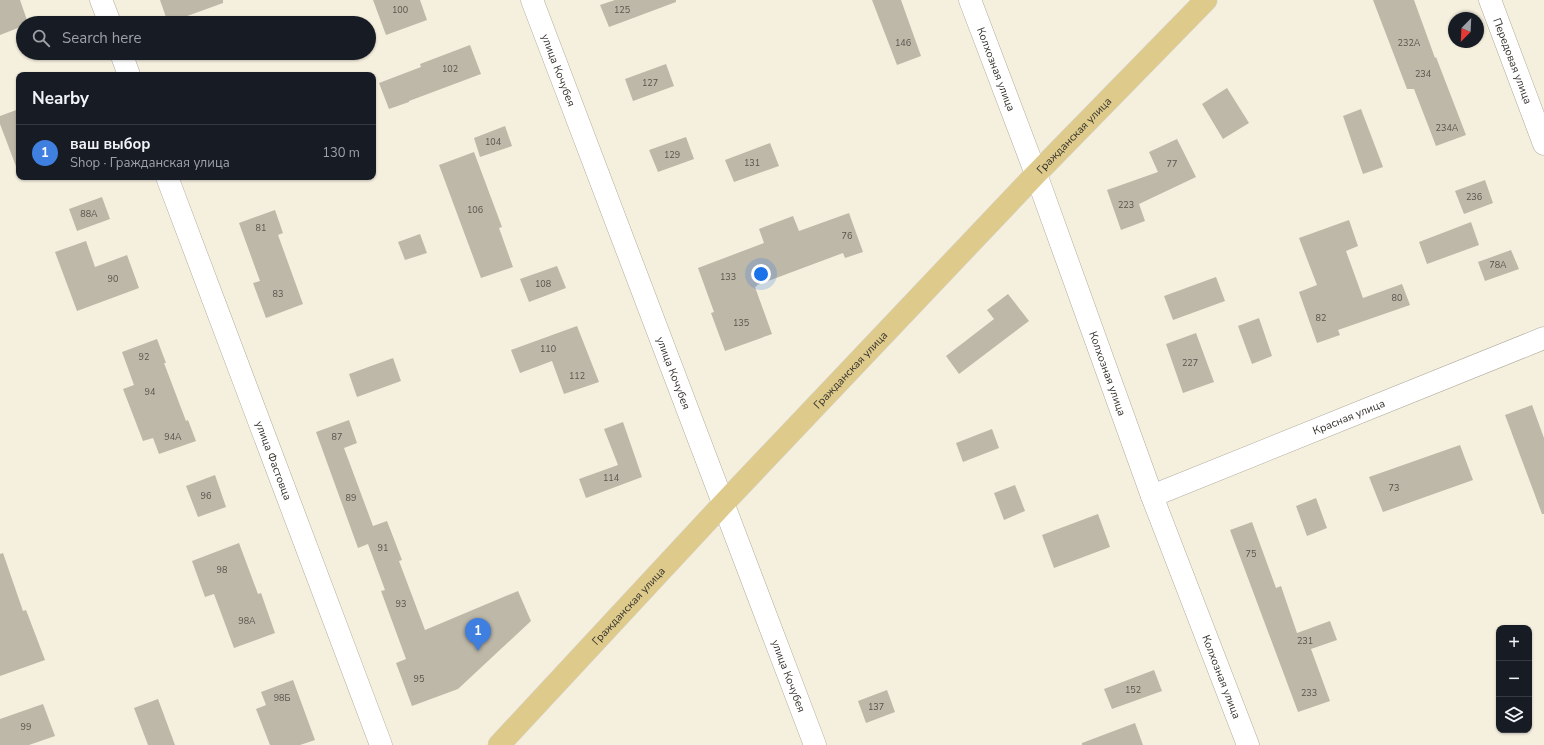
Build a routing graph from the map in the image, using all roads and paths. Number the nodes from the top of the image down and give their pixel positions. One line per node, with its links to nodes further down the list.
1 (101, 0): 6 (street)
2 (532, 0): 14 (street, улица Кочубея)
3 (970, 0): 10 (street, Колхозная улица)
4 (1206, 0): 10 (main road, Гражданская улица)
5 (1490, 0): 9 (street, Передовая улица)
6 (107, 16)
7 (124, 60): 8 (street)
8 (128, 72)
9 (1544, 144)
10 (1036, 174): 13 (street, Колхозная улица); 14 (main road, Гражданская улица)
11 (169, 180): 15 (street, улица Фастовца)
12 (1544, 338): 13 (street, Красная улица)
13 (1152, 496): 18 (street, Колхозная улица)
14 (723, 504): 16 (main road, Гражданская улица); 17 (street, улица Кочубея)
15 (381, 745)
16 (499, 745)
17 (815, 745)
18 (1248, 745)

